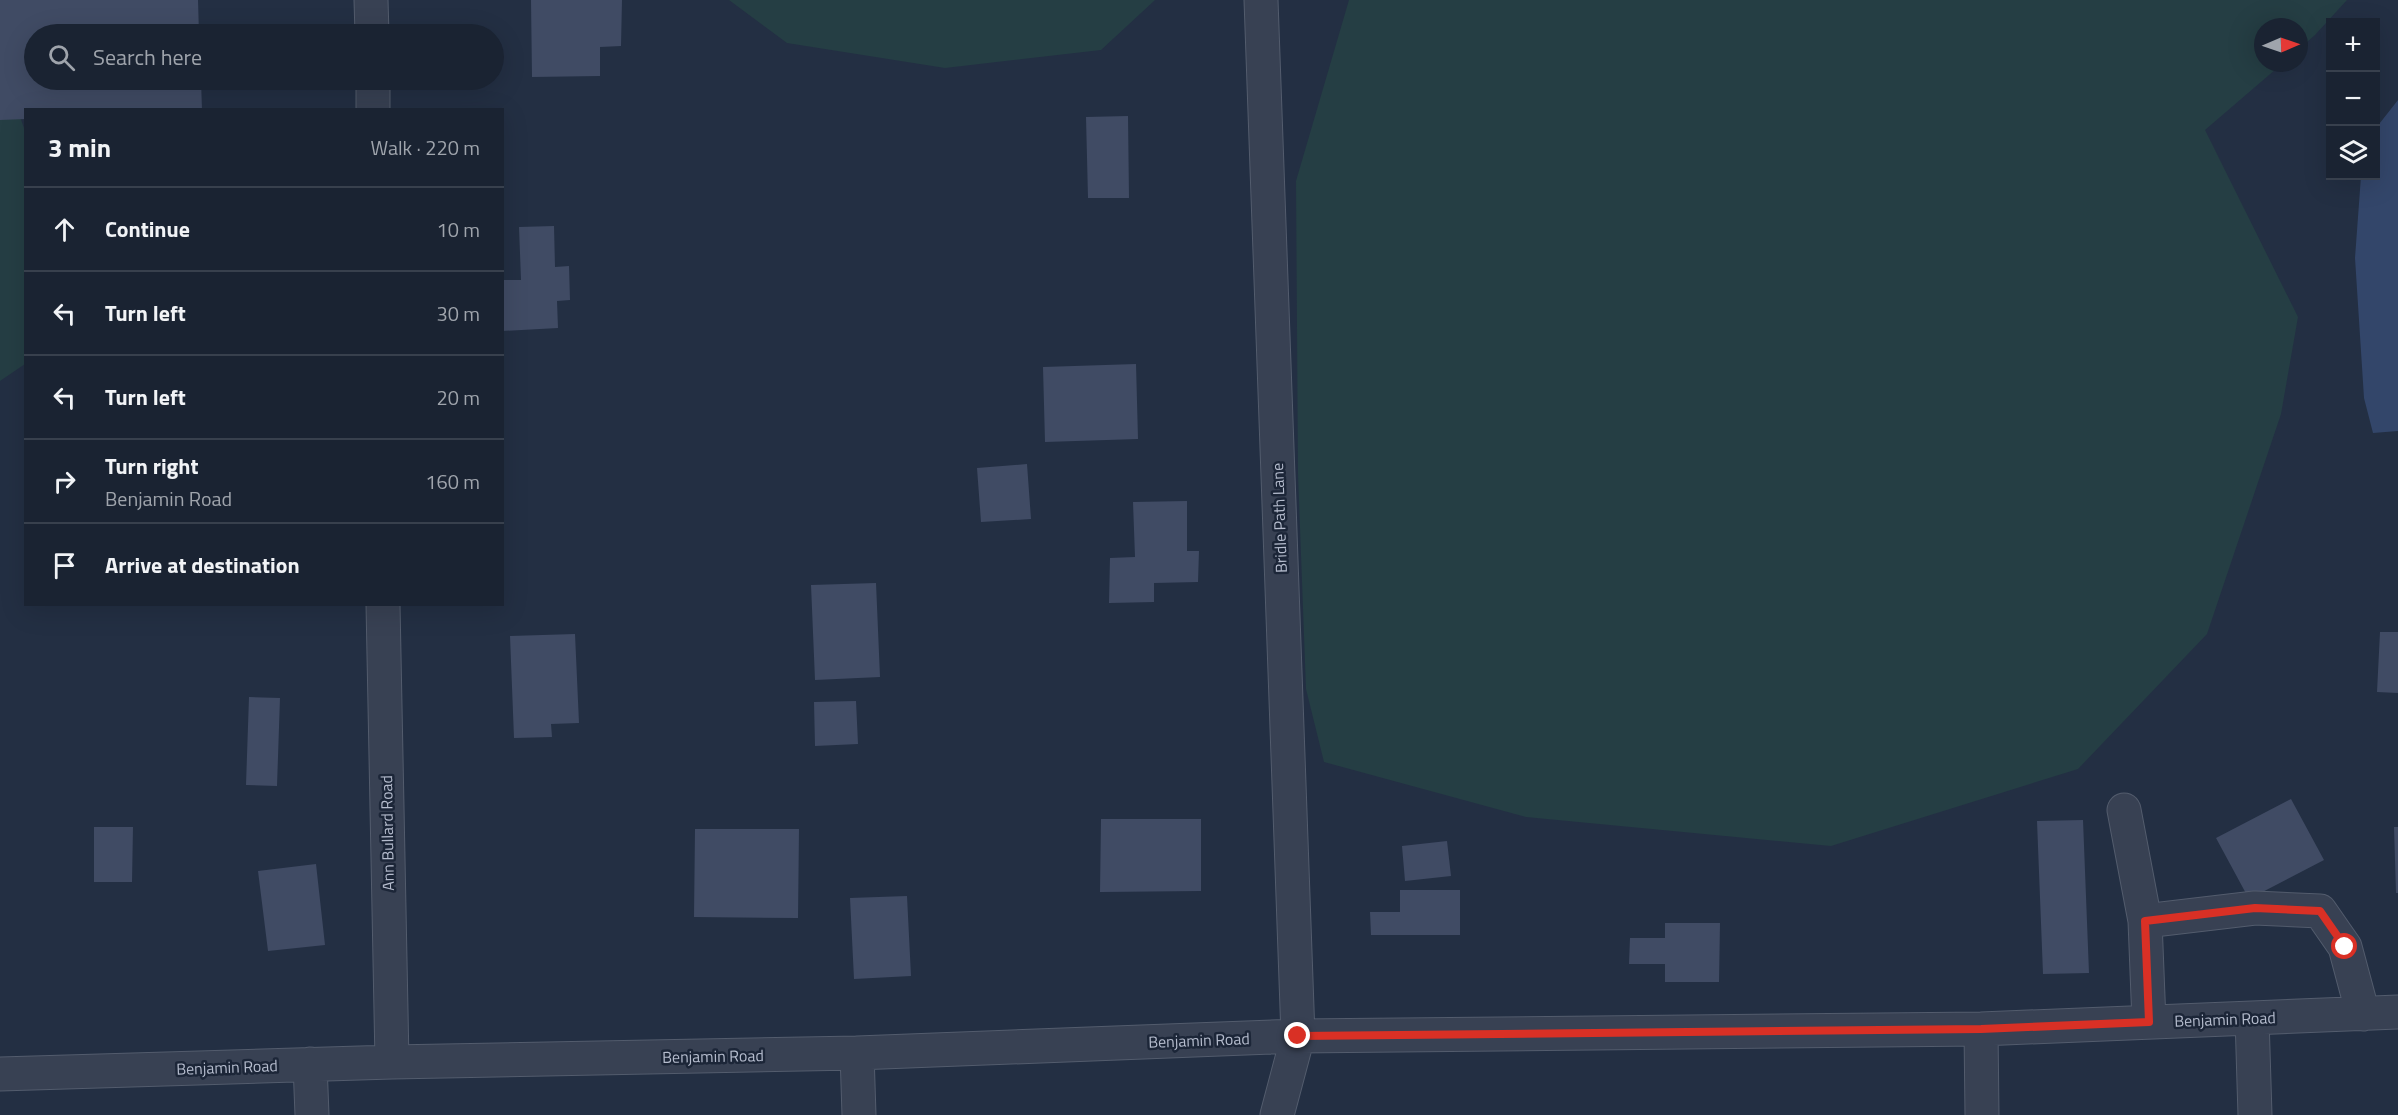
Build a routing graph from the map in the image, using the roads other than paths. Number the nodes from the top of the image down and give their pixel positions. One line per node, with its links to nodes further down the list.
1 (371, 0): 3 (street)
2 (1261, 0): 14 (street, Bridle Path Lane)
3 (372, 24)
4 (373, 90): 5 (street)
5 (374, 108)
6 (383, 606): 16 (street, Ann Bullard Road)
7 (2124, 810): 8 (street)
8 (2145, 921): 10 (street); 12 (street)
9 (2398, 1012): 10 (street, Benjamin Road)
10 (2363, 1014): 11 (street, Benjamin Road)
11 (2252, 1018): 12 (street, Benjamin Road); 23 (street)
12 (2149, 1022): 13 (street, Benjamin Road)
13 (1981, 1029): 14 (street, Benjamin Road); 22 (street)
14 (1298, 1036): 15 (street, Benjamin Road); 21 (street, Bridle Path Lane)
15 (857, 1053): 16 (street, Benjamin Road); 20 (street)
16 (392, 1062): 17 (street, Benjamin Road)
17 (310, 1064): 18 (street, Benjamin Road); 19 (street)
18 (0, 1074)
19 (312, 1115)
20 (859, 1115)
21 (1277, 1115)
22 (1983, 1115)
23 (2255, 1115)

